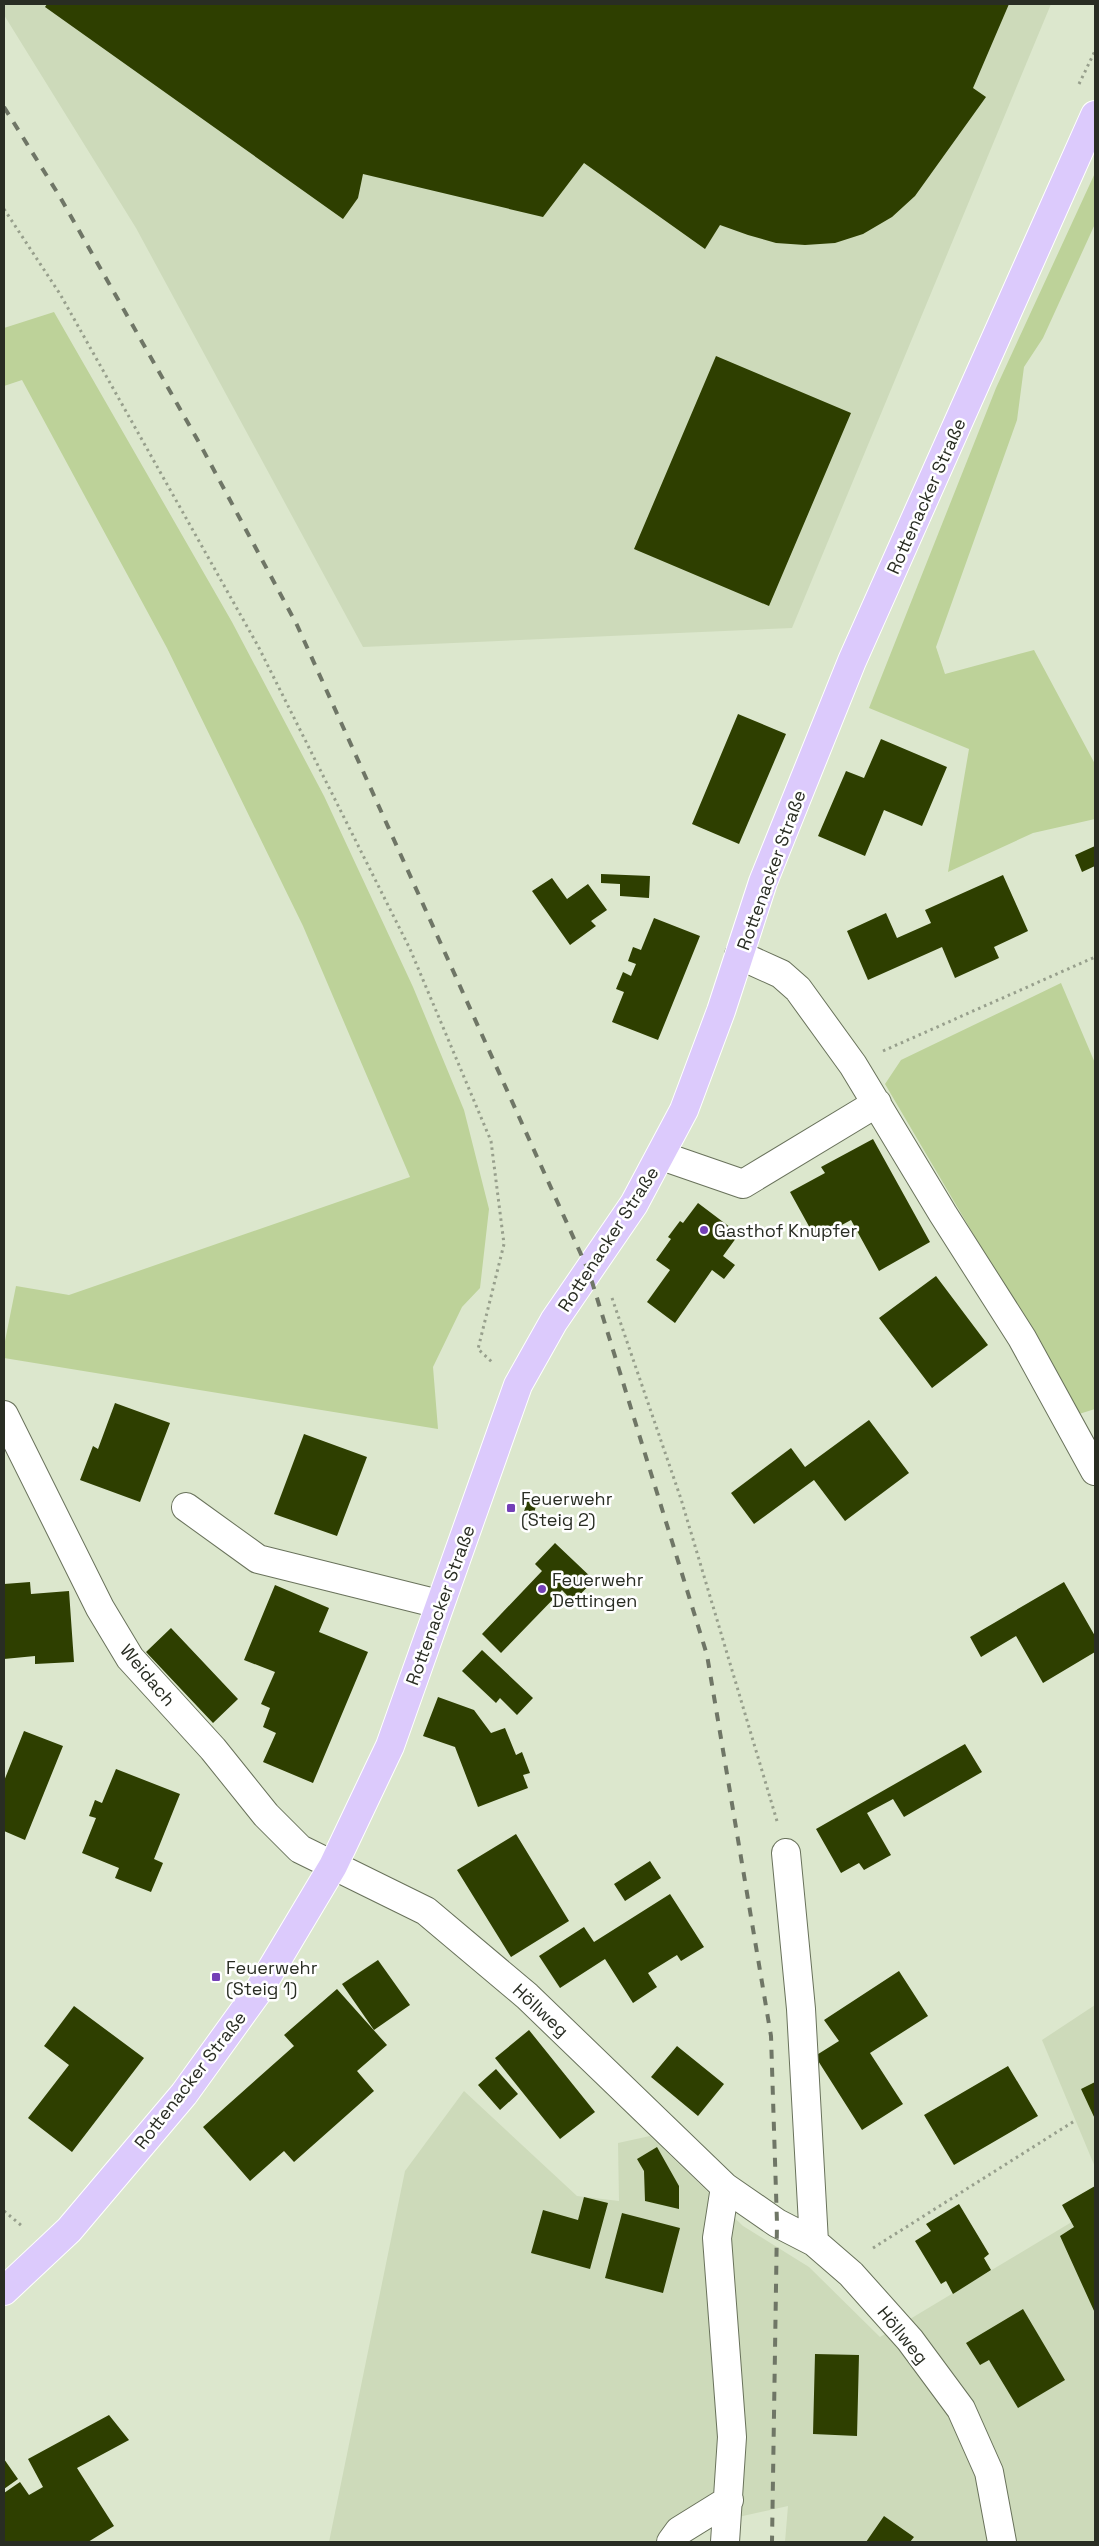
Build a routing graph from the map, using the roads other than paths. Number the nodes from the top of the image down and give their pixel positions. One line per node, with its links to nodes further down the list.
1 (1095, 115): 2 (main road, Rottenacker Straße)
2 (739, 955): 3 (street); 4 (main road, Rottenacker Straße)
3 (877, 1103): 4 (street); 6 (street)
4 (662, 1156): 8 (main road, Rottenacker Straße)
5 (4, 1415): 10 (street, Weidach)
6 (1095, 1471)
7 (186, 1507): 8 (street)
8 (439, 1604): 10 (main road, Rottenacker Straße)
9 (786, 1853): 12 (street)
10 (333, 1866): 11 (street, Höllweg); 13 (main road, Rottenacker Straße)
11 (725, 2187): 12 (street, Höllweg); 14 (street)
12 (814, 2242): 17 (street, Höllweg)
13 (4, 2291)
14 (729, 2500): 15 (street); 16 (street)
15 (671, 2542)
16 (725, 2542)
17 (1002, 2542)

